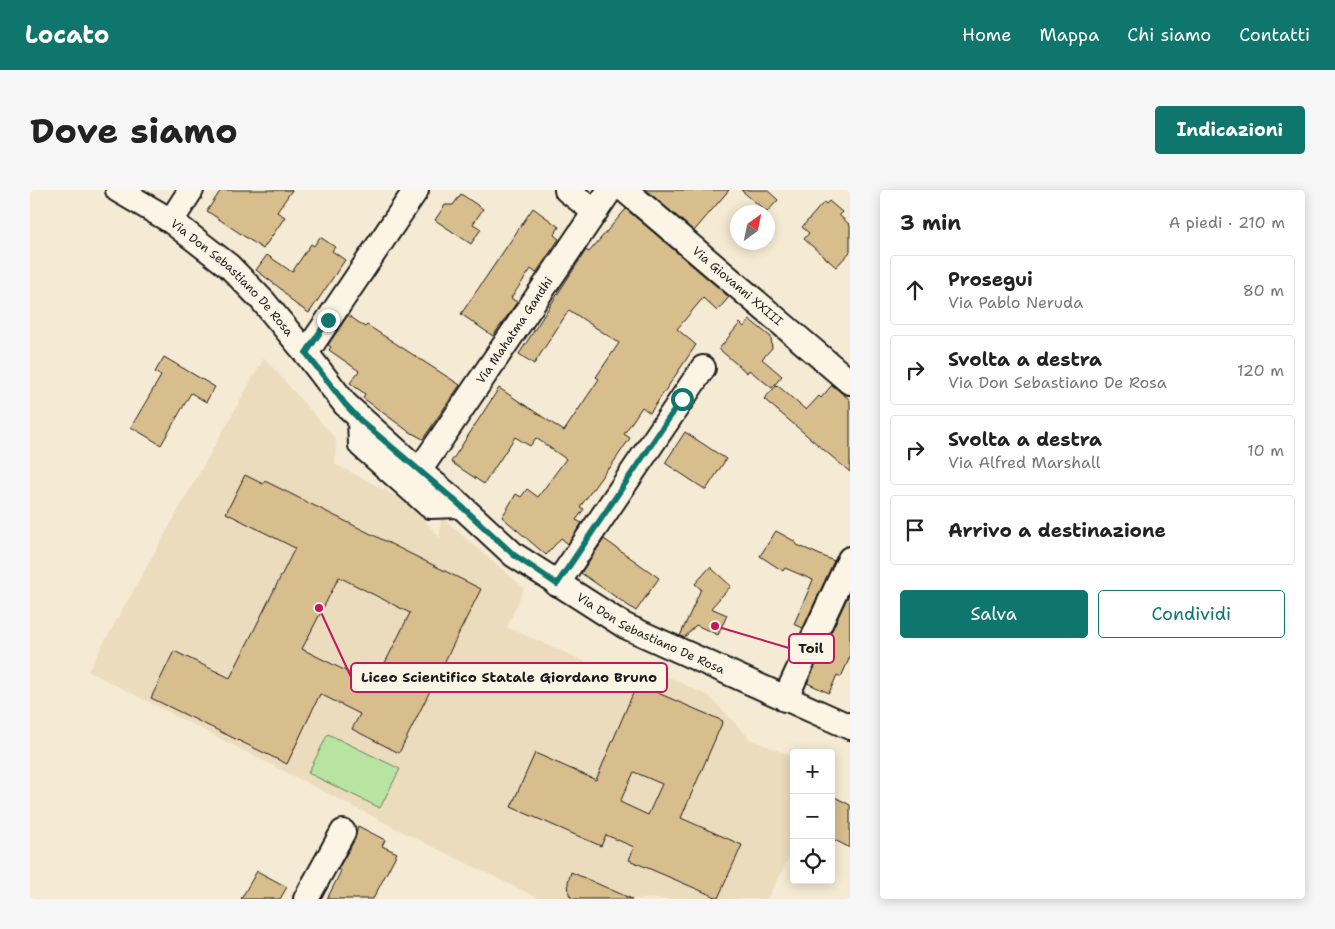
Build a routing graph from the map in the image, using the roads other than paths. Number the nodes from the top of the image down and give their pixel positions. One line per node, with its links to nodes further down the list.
1 (118, 190): 8 (street, Via Don Sebastiano De Rosa)
2 (191, 190): 8 (street)
3 (416, 190): 9 (street)
4 (567, 190): 7 (street)
5 (610, 190): 7 (street, Via Mahatma Gandhi)
6 (626, 190): 11 (street, Via Giovanni XXIII)
7 (595, 212): 13 (street, Via Mahatma Gandhi)
8 (171, 220): 9 (street, Via Don Sebastiano De Rosa)
9 (306, 353): 12 (street, Via Don Sebastiano De Rosa)
10 (703, 368): 16 (street)
11 (850, 382)
12 (360, 420): 13 (street, Via Don Sebastiano De Rosa); 14 (street)
13 (419, 471): 14 (street, Via Don Sebastiano De Rosa)
14 (460, 505): 16 (street, Via Don Sebastiano De Rosa)
15 (850, 559): 17 (street)
16 (557, 584): 17 (street, Via Don Sebastiano De Rosa)
17 (785, 698): 18 (street, Via Don Sebastiano De Rosa)
18 (850, 727)
19 (343, 832): 20 (street)
20 (306, 899)

